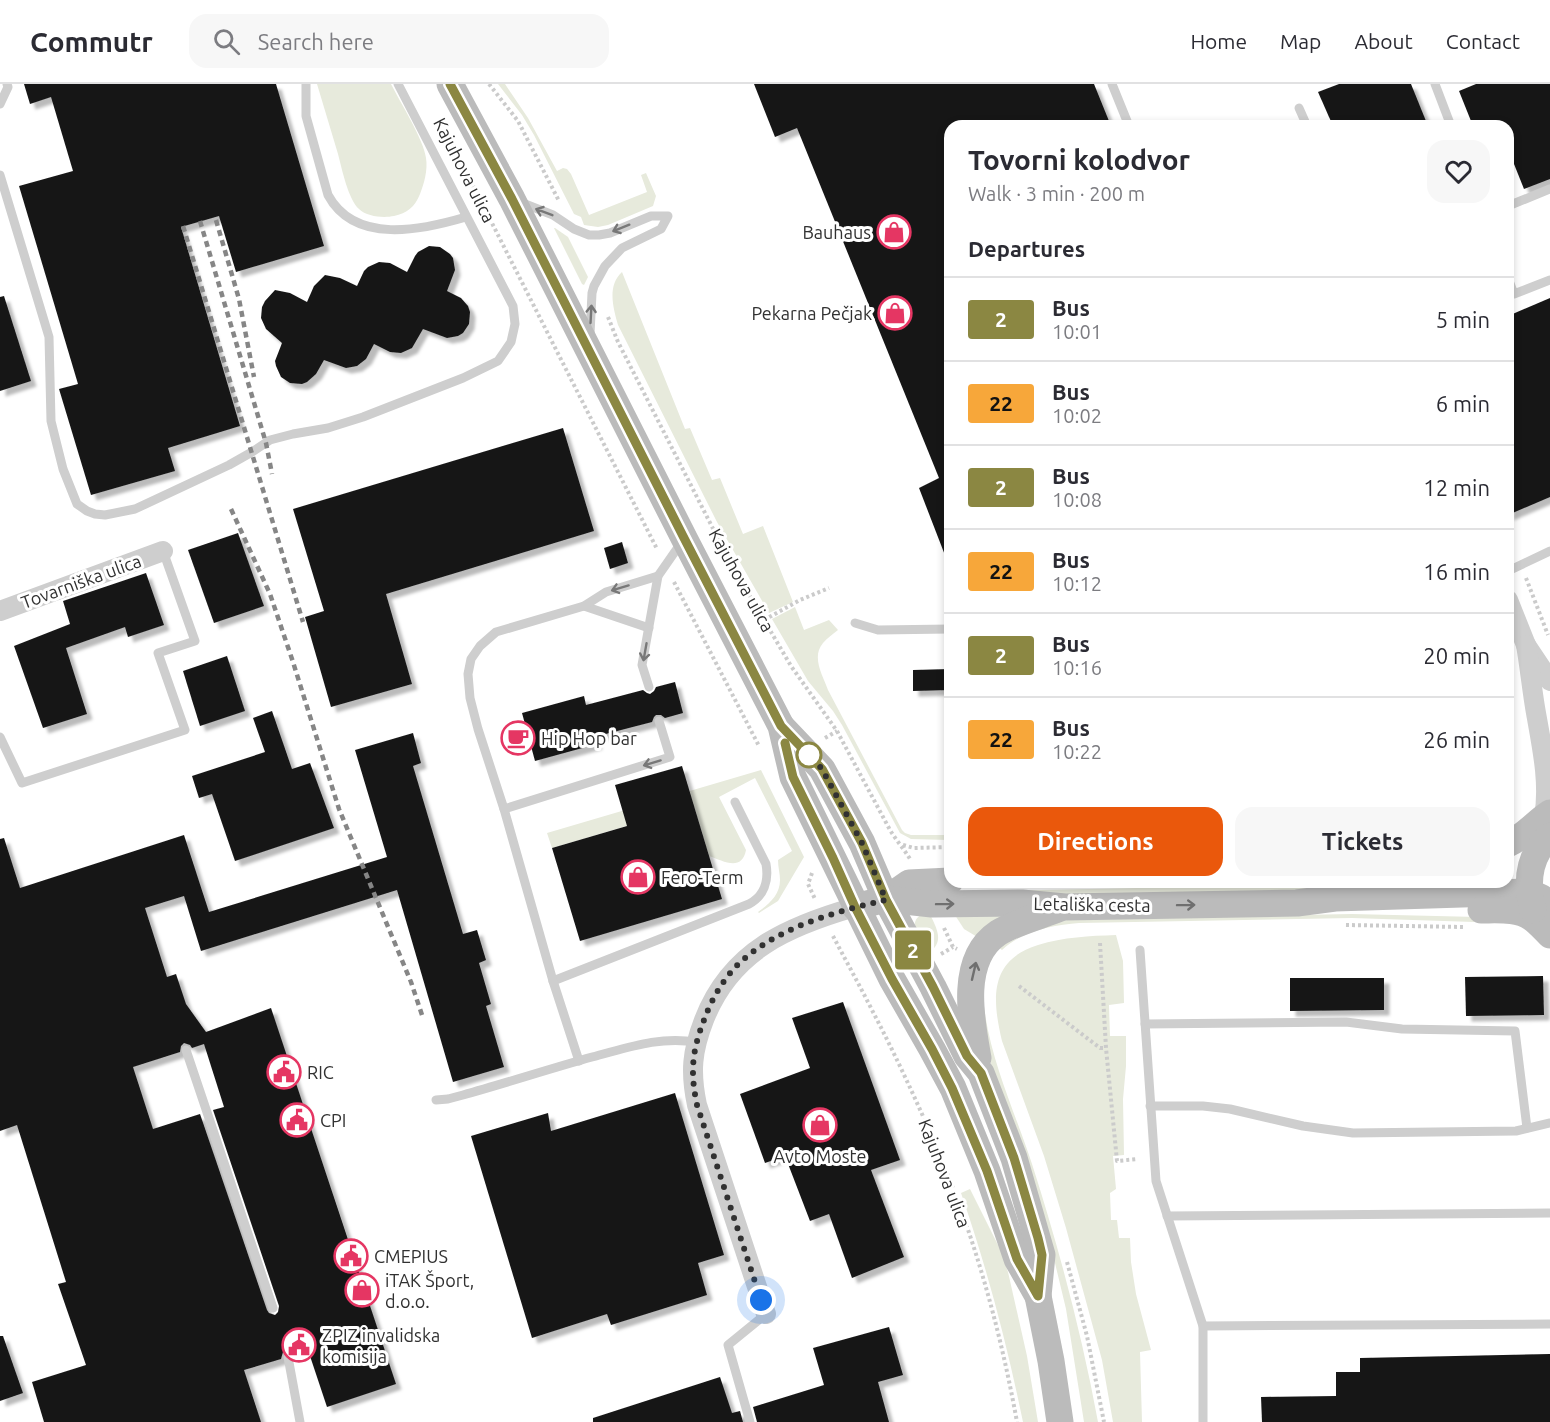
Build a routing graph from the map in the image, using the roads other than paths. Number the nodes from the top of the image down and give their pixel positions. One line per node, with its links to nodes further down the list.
1 (7, 84): 7 (lane)
2 (306, 84): 16 (lane)
3 (398, 84): 16 (lane)
4 (450, 84): 14 (main road, Kajuhova ulica)
5 (1112, 84): 9 (lane)
6 (1435, 84): 11 (lane)
7 (0, 104)
8 (1299, 108): 10 (lane)
9 (1127, 120)
10 (1304, 120)
11 (1448, 120)
12 (0, 175): 16 (lane)
13 (1550, 189): 15 (lane)
14 (512, 199): 19 (main road, Kajuhova ulica); 19 (lane, one-way to 14)
15 (1514, 204)
16 (466, 217)
17 (1550, 280): 18 (lane)
18 (1514, 294)
19 (589, 351): 20 (main road, Kajuhova ulica)
20 (684, 538): 24 (lane); 37 (main road, Kajuhova ulica)
21 (163, 551): 26 (street, Tovarniška ulica); 38 (lane)
22 (1550, 551): 23 (lane)
23 (1514, 568)
24 (658, 576): 25 (lane, one-way to 25); 29 (lane)
25 (584, 606): 29 (lane); 40 (lane)
26 (0, 611)
27 (1514, 615): 31 (street)
28 (855, 623): 30 (lane)
29 (649, 628): 34 (lane, one-way to 34)
30 (944, 629)
31 (1526, 645): 32 (street); 33 (street)
32 (1530, 674): 35 (street); 41 (street)
33 (1550, 681)
34 (649, 687)
35 (1550, 714)
36 (659, 721): 40 (lane, one-way to 40)
37 (781, 726): 45 (main road, Kajuhova ulica); 46 (main road, Kajuhova ulica)
38 (0, 737)
39 (735, 802): 50 (lane)
40 (504, 809): 50 (lane)
41 (1545, 829): 42 (main road); 43 (main road); 48 (main road, Letališka cesta)
42 (1514, 841)
43 (1514, 860)
44 (944, 881): 45 (main road, Letališka cesta)
45 (886, 900): 46 (main road, Letališka cesta); 47 (main road, Letališka cesta, one-way to 47); 55 (main road, Kajuhova ulica)
46 (855, 907): 52 (street, Letališka cesta); 55 (main road, Kajuhova ulica)
47 (1065, 907): 48 (main road, Letališka cesta, one-way to 48); 55 (main road, one-way to 47)
48 (1542, 914)
49 (1140, 950): 51 (lane)
50 (553, 981): 54 (lane)
51 (1145, 1024): 57 (lane); 59 (lane)
52 (696, 1042): 54 (lane); 63 (street, Letališka cesta)
53 (186, 1050): 62 (lane)
54 (579, 1061): 56 (lane)
55 (967, 1080): 69 (main road, Kajuhova ulica)
56 (436, 1100)
57 (1150, 1106): 59 (lane); 61 (lane)
58 (1550, 1123): 59 (lane)
59 (1527, 1128)
60 (1550, 1213): 61 (lane)
61 (1167, 1216): 65 (lane)
62 (273, 1308)
63 (766, 1314): 68 (lane)
64 (1550, 1324): 65 (lane)
65 (1203, 1326): 70 (lane)
66 (288, 1357): 67 (lane)
67 (300, 1422)
68 (750, 1422)
69 (1060, 1422)
70 (1203, 1422)

